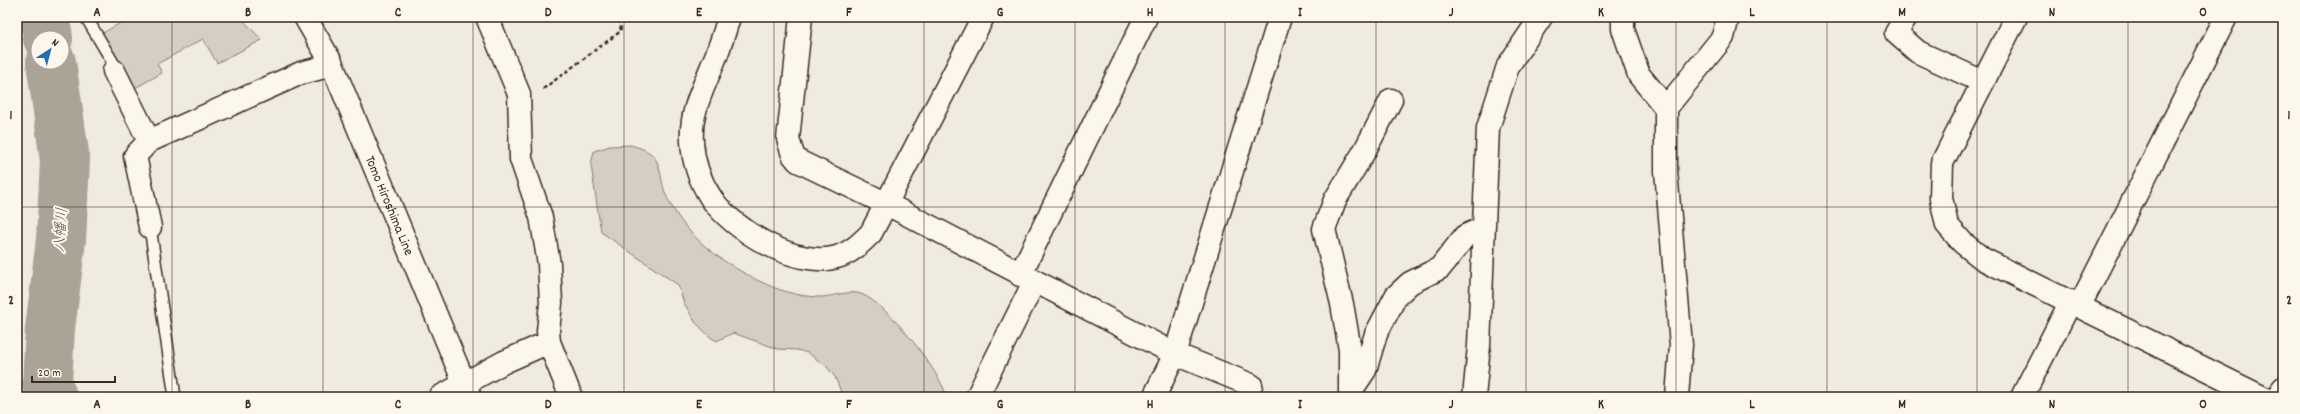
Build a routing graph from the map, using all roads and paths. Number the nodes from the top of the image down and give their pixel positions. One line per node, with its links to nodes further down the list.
1 (86, 17): 17 (lane)
2 (305, 17): 16 (street, Tomo Hiroshima Line)
3 (487, 17): 19 (street)
4 (619, 17): 19 (path)
5 (729, 17): 23 (street)
6 (801, 17): 23 (street)
7 (983, 17): 23 (street)
8 (1146, 17): 26 (street)
9 (1280, 17): 29 (street)
10 (1541, 17): 25 (street)
11 (1623, 17): 21 (street)
12 (1728, 17): 21 (street)
13 (1906, 17): 18 (street)
14 (2016, 17): 18 (street)
15 (2226, 17): 27 (street)
16 (331, 62): 22 (street); 32 (street, Tomo Hiroshima Line)
17 (114, 71): 22 (street)
18 (1983, 82): 27 (street)
19 (519, 94): 28 (street)
20 (1391, 100): 33 (street)
21 (1666, 108): 40 (street)
22 (149, 141): 24 (street)
23 (887, 204): 26 (street)
24 (150, 227): 34 (lane)
25 (1483, 228): 33 (street); 39 (street)
26 (1027, 278): 29 (street); 37 (street)
27 (2076, 303): 41 (street); 42 (street)
28 (550, 342): 32 (street); 36 (street)
29 (1175, 354): 30 (street); 38 (street)
30 (1251, 385)
31 (2283, 388): 43 (street)
32 (467, 390): 35 (street)
33 (1350, 394)
34 (175, 397)
35 (440, 397)
36 (571, 397)
37 (977, 397)
38 (1154, 397)
39 (1474, 397)
40 (1677, 397)
41 (2022, 397)
42 (2262, 397)
43 (2278, 397)

